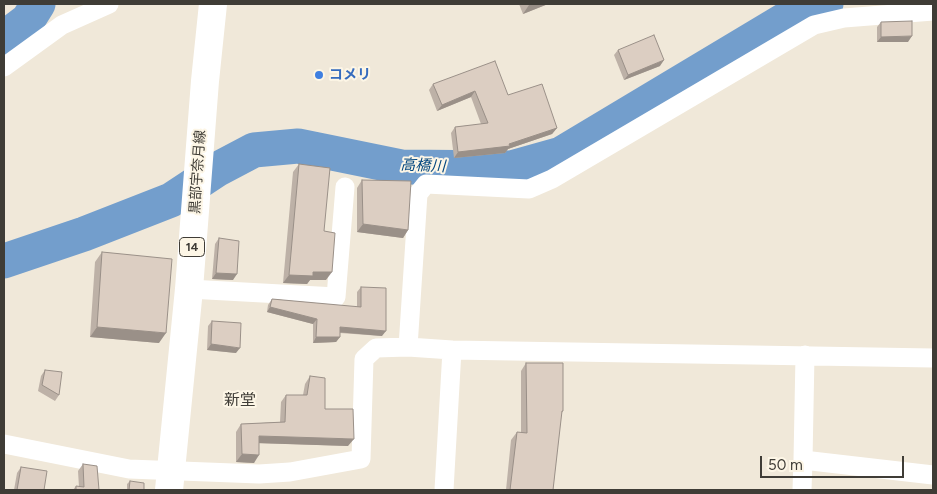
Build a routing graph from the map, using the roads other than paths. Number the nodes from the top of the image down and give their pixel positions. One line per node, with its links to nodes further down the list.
1 (109, 4): 4 (street)
2 (213, 4): 6 (main road, 黒部宇奈月線 / 14)
3 (933, 11): 7 (street)
4 (4, 67)
5 (345, 187): 6 (street)
6 (189, 289): 14 (main road, 黒部宇奈月線 / 14)
7 (408, 347): 8 (street); 14 (street)
8 (452, 350): 9 (street); 15 (street)
9 (805, 355): 10 (street); 12 (street)
10 (933, 358)
11 (4, 444): 14 (street)
12 (803, 460): 13 (street); 16 (street)
13 (933, 475)
14 (170, 480)
15 (444, 490)
16 (802, 490)

